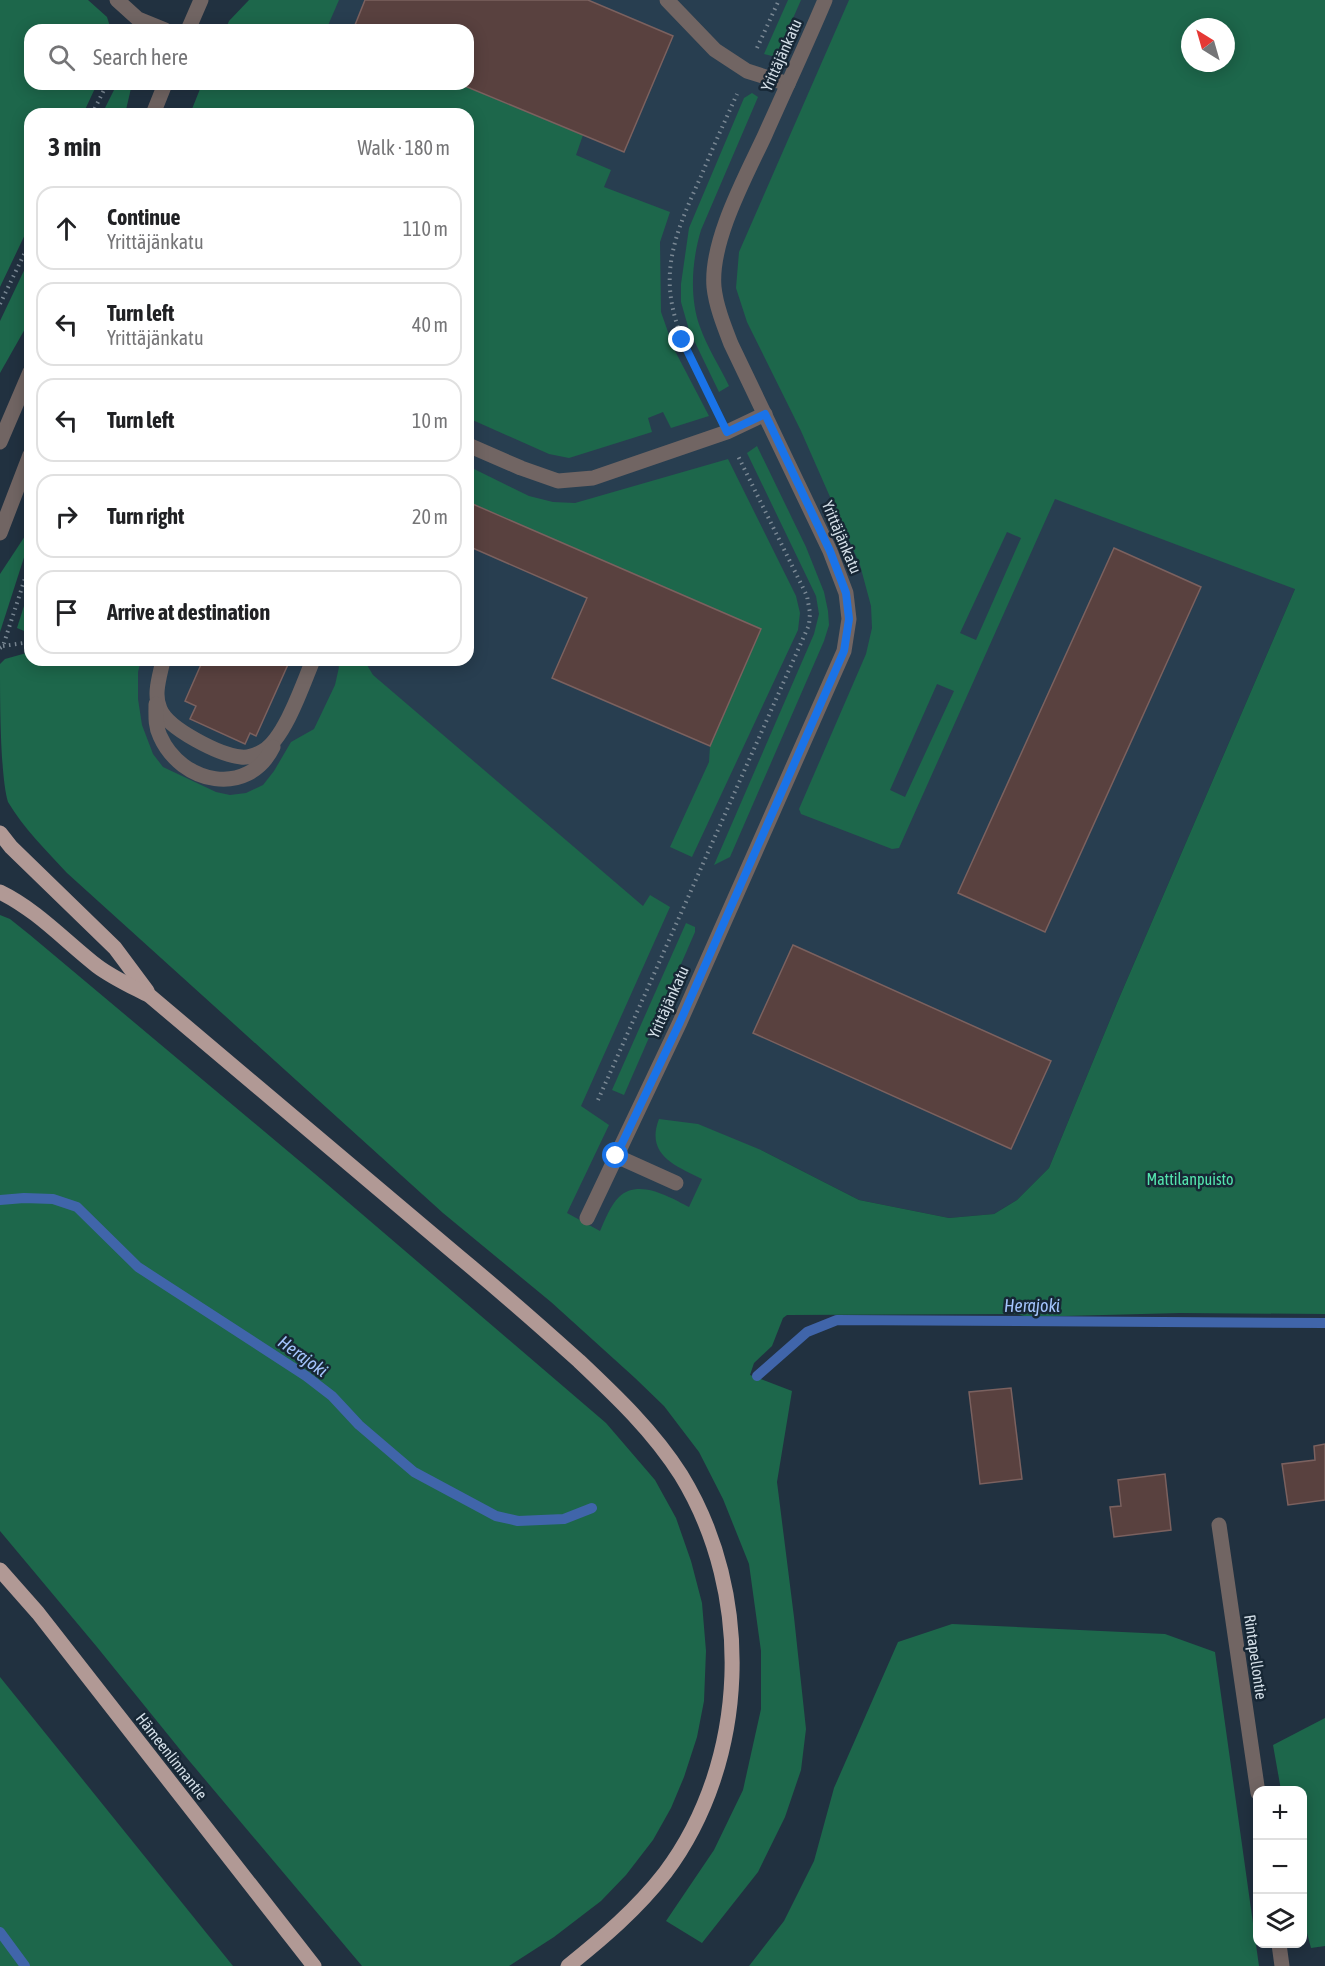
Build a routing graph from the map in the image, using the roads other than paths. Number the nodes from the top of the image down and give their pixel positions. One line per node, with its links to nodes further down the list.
1 (117, 0): 5 (street)
2 (201, 0): 6 (street)
3 (668, 0): 7 (street)
4 (825, 0): 7 (street, Yrittäjänkatu)
5 (150, 24)
6 (191, 24)
7 (788, 84): 11 (street, Yrittäjänkatu)
8 (163, 90): 9 (street)
9 (155, 108)
10 (24, 386): 12 (street)
11 (765, 414): 13 (street); 23 (street, Yrittäjänkatu)
12 (0, 441)
13 (474, 448)
14 (24, 471): 15 (street)
15 (0, 533)
16 (162, 666): 18 (street)
17 (310, 666): 19 (street)
18 (156, 698): 19 (street); 19 (street)
19 (280, 733)
20 (0, 833): 22 (main road)
21 (0, 892): 22 (main road)
22 (150, 996): 31 (main road)
23 (616, 1156): 24 (street); 25 (street, Yrittäjänkatu)
24 (676, 1183)
25 (587, 1218)
26 (1220, 1525): 28 (street, Rintapellontie)
27 (0, 1570): 30 (main road, Hämeenlinnantie)
28 (1256, 1786)
29 (1280, 1948): 32 (street)
30 (314, 1966)
31 (568, 1966)
32 (1282, 1966)

